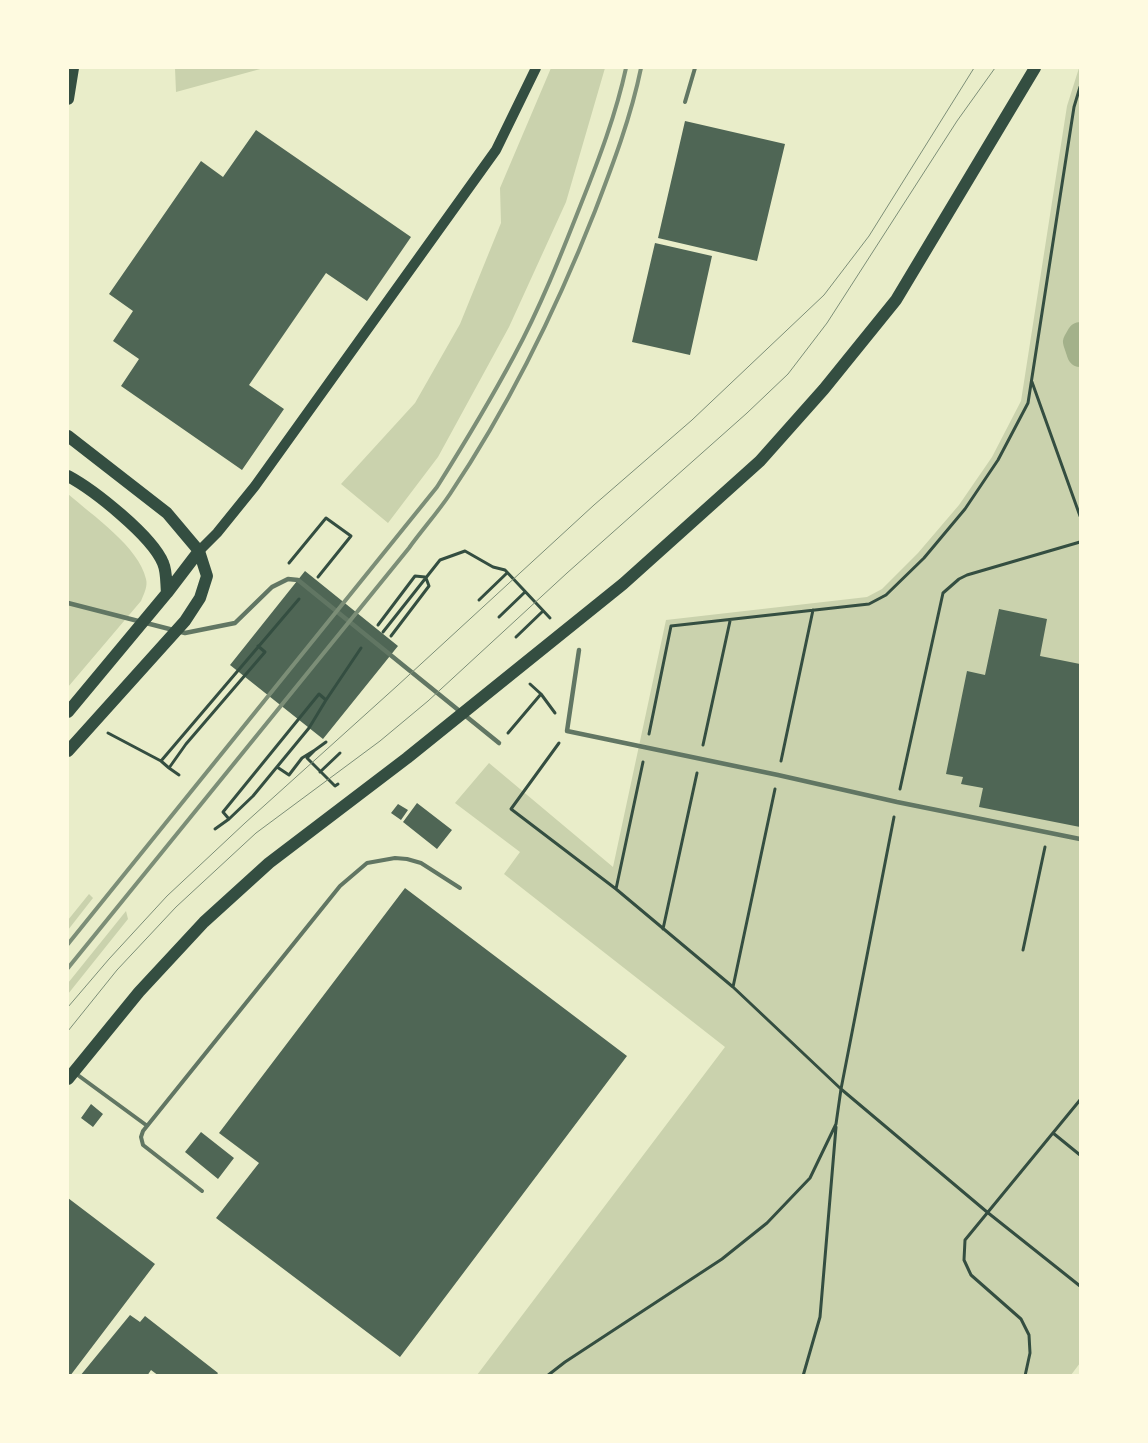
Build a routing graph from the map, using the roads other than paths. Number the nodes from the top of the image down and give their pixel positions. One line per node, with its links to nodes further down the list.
1 (74, 68): 5 (main road)
2 (536, 68): 9 (main road)
3 (695, 68): 6 (lane)
4 (1035, 68): 18 (main road)
5 (68, 99)
6 (685, 102)
7 (68, 436): 9 (main road)
8 (68, 476): 10 (main road)
9 (199, 551): 10 (main road); 15 (main road)
10 (167, 593): 13 (main road)
11 (68, 603): 14 (street)
12 (579, 650): 16 (street)
13 (68, 712)
14 (499, 743)
15 (68, 750)
16 (1080, 839)
17 (460, 888): 19 (lane)
18 (71, 1075): 19 (lane)
19 (146, 1125): 20 (lane)
20 (202, 1191)

